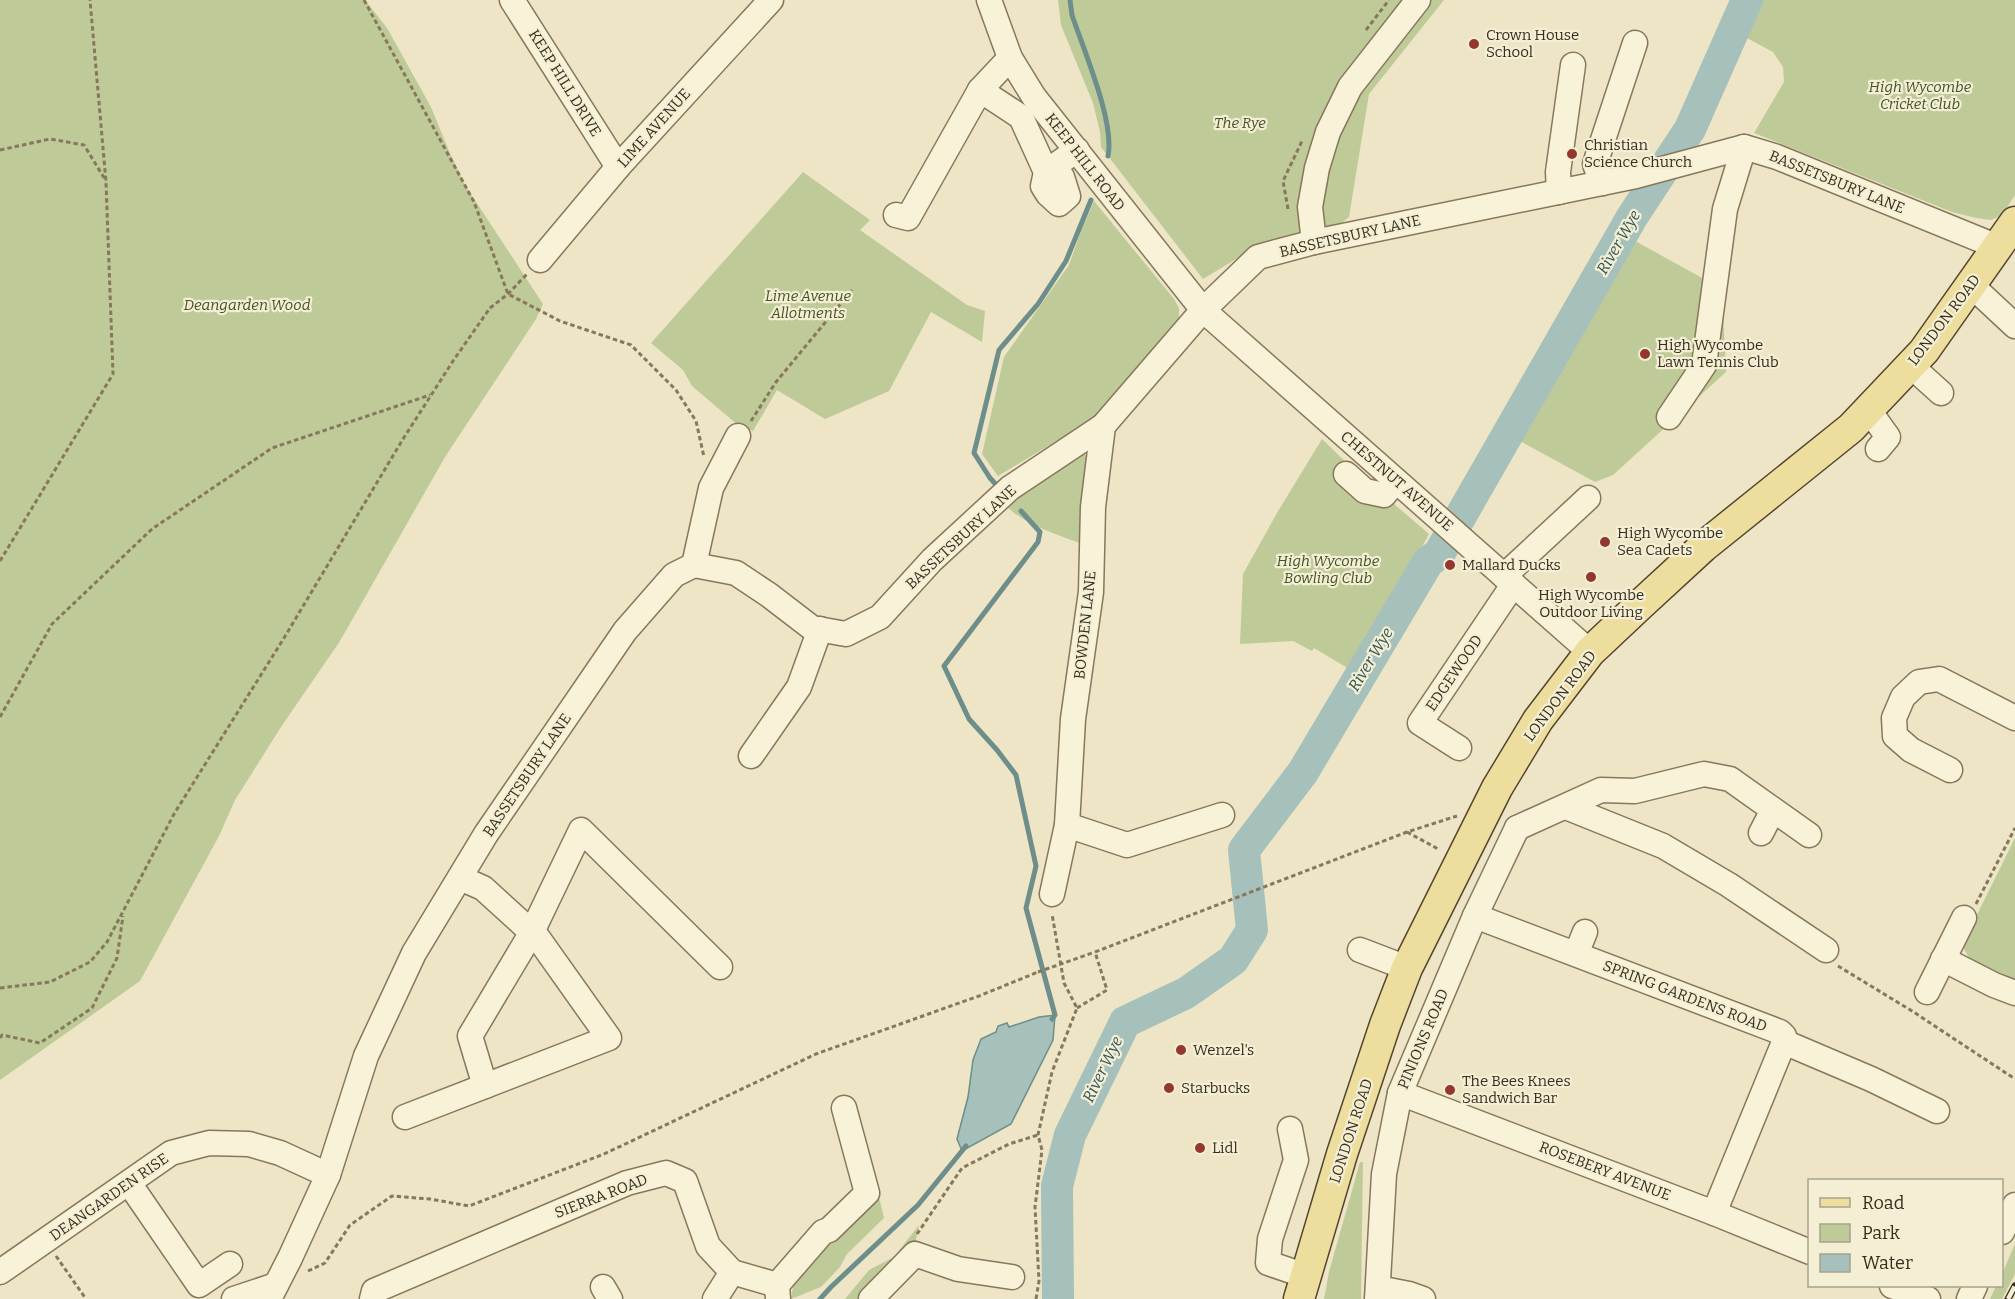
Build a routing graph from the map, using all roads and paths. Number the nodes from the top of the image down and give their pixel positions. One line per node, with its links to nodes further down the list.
1 (90, 0): 14 (path)
2 (512, 0): 13 (street, KEEP HILL DRIVE)
3 (771, 0): 13 (street, LIME AVENUE)
4 (989, 0): 7 (street, KEEP HILL ROAD)
5 (1418, 0): 19 (street)
6 (1635, 43): 15 (street)
7 (1010, 58): 9 (street); 12 (street, KEEP HILL ROAD)
8 (1573, 65): 16 (street)
9 (980, 90): 12 (street); 17 (street)
10 (1744, 147): 15 (street, BASSETSBURY LANE); 20 (street, BASSETSBURY LANE); 30 (street)
11 (0, 150): 14 (path)
12 (1077, 150): 24 (street, KEEP HILL ROAD)
13 (618, 167): 21 (street, LIME AVENUE)
14 (106, 182): 37 (path)
15 (1602, 183): 16 (street, BASSETSBURY LANE)
16 (1559, 192): 19 (street, BASSETSBURY LANE)
17 (896, 215)
18 (2015, 222): 20 (main road, LONDON ROAD)
19 (1314, 242): 24 (street, BASSETSBURY LANE)
20 (1998, 247): 22 (main road, LONDON ROAD)
21 (540, 260): 28 (path)
22 (1971, 285): 25 (street); 26 (main road, LONDON ROAD)
23 (852, 290): 32 (path)
24 (1203, 310): 31 (street, BASSETSBURY LANE); 35 (street, CHESTNUT AVENUE)
25 (2015, 326)
26 (1910, 365): 27 (street); 29 (main road, LONDON ROAD)
27 (1941, 393)
28 (431, 395): 42 (path); 61 (path)
29 (1868, 410): 33 (street); 41 (main road, LONDON ROAD)
30 (1669, 417)
31 (1103, 426): 40 (street, BASSETSBURY LANE); 51 (street, BOWDEN LANE)
32 (738, 436): 38 (street)
33 (1878, 449)
34 (1346, 474): 35 (street)
35 (1396, 481): 39 (street, CHESTNUT AVENUE)
36 (1588, 498): 39 (street)
37 (0, 561)
38 (694, 565): 40 (street, BASSETSBURY LANE); 59 (street, BASSETSBURY LANE)
39 (1509, 580): 41 (street, CHESTNUT AVENUE); 44 (street, EDGEWOOD)
40 (820, 629): 45 (street)
41 (1590, 652): 47 (main road, LONDON ROAD)
42 (0, 717)
43 (2015, 718): 46 (street)
44 (1459, 748)
45 (751, 756)
46 (1950, 770)
47 (1487, 806): 52 (street); 54 (path); 58 (main road, LONDON ROAD)
48 (1566, 807): 49 (street); 52 (street); 67 (street)
49 (1773, 810): 55 (street); 57 (street)
50 (1222, 815): 51 (street)
51 (1067, 825): 60 (street, BOWDEN LANE)
52 (1517, 828): 62 (street, PINIONS ROAD)
53 (2015, 828): 56 (path)
54 (1407, 832): 58 (path); 68 (path)
55 (1761, 833)
56 (2014, 833): 63 (path)
57 (1809, 836)
58 (1466, 849): 72 (main road, LONDON ROAD)
59 (460, 878): 64 (street); 87 (street, BASSETSBURY LANE)
60 (1052, 894): 76 (path)
61 (123, 911): 73 (path); 77 (path)
62 (1475, 916): 69 (street, SPRING GARDENS ROAD); 81 (street, PINIONS ROAD)
63 (1964, 918): 70 (street)
64 (532, 932): 71 (street); 80 (street); 80 (street)
65 (1585, 932): 69 (street)
66 (1360, 950): 72 (street)
67 (1826, 950): 79 (path)
68 (1095, 952): 76 (path); 101 (path, bridge)
69 (1576, 954): 78 (street, SPRING GARDENS ROAD)
70 (1943, 959): 74 (street); 75 (street)
71 (720, 967)
72 (1407, 968): 100 (main road, LONDON ROAD)
73 (0, 988)
74 (1927, 992)
75 (2015, 993)
76 (1077, 1008): 86 (path)
77 (0, 1038)
78 (1784, 1042): 83 (street); 90 (street, SPRING GARDENS ROAD)
79 (2015, 1079)
80 (485, 1086): 84 (street)
81 (1400, 1093): 90 (street, ROSEBERY AVENUE); 103 (street, PINIONS ROAD)
82 (844, 1107): 102 (street)
83 (1937, 1111)
84 (405, 1116)
85 (1290, 1130): 100 (street)
86 (1038, 1135): 94 (path); 109 (path)
87 (328, 1175): 88 (street, DEANGARDEN RISE); 101 (street, BASSETSBURY LANE)
88 (129, 1183): 95 (street); 96 (street, DEANGARDEN RISE)
89 (2010, 1206): 91 (street)
90 (1714, 1213): 93 (street, ROSEBERY AVENUE)
91 (2003, 1226)
92 (53, 1252): 104 (path)
93 (1808, 1252)
94 (915, 1254): 98 (street); 108 (street)
95 (230, 1264)
96 (0, 1272)
97 (732, 1272): 102 (street); 106 (street, SIERRA ROAD); 107 (street)
98 (1012, 1277)
99 (1896, 1287): 111 (street)
100 (1303, 1288)
101 (272, 1292): 105 (street)
102 (778, 1292)
103 (1377, 1294): 110 (street)
104 (86, 1299)
105 (234, 1299)
106 (372, 1299)
107 (715, 1299)
108 (871, 1299)
109 (1036, 1299)
110 (1423, 1299)
111 (1928, 1299)

